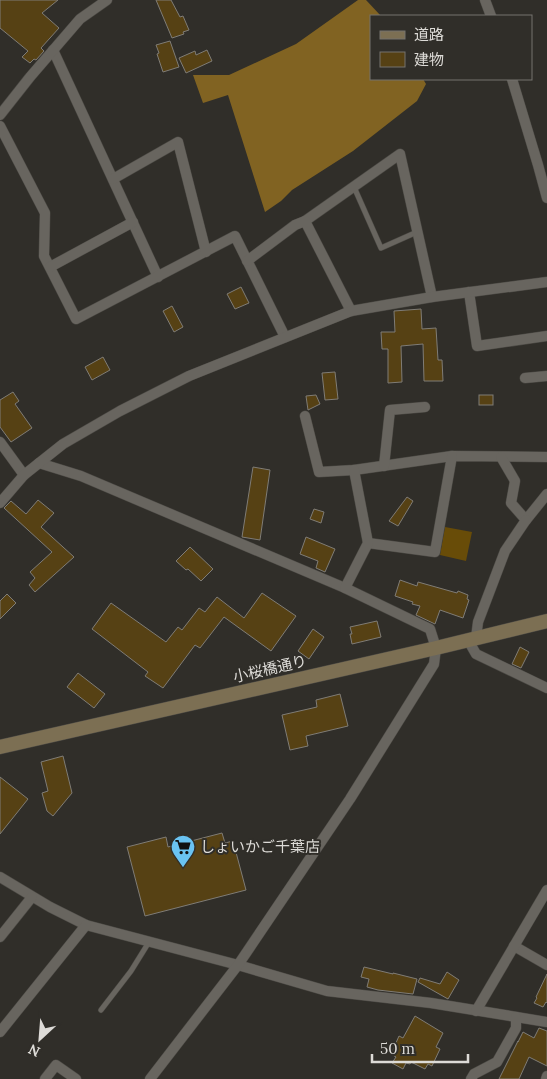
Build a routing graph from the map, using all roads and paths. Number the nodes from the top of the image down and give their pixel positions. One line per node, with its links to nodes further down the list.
1 (107, 0): 4 (street)
2 (485, 0): 3 (street)
3 (490, 15)
4 (53, 50): 6 (street); 8 (street)
5 (512, 80): 10 (street)
6 (0, 115)
7 (0, 126): 16 (street)
8 (113, 179): 12 (street); 14 (street)
9 (354, 187): 11 (street); 13 (lane); 13 (street)
10 (547, 198)
11 (305, 221): 15 (street); 21 (street)
12 (133, 222): 16 (street); 17 (street)
13 (418, 232): 20 (street)
14 (206, 252): 15 (street); 17 (street)
15 (247, 261): 23 (street)
16 (50, 267): 17 (street)
17 (158, 277)
18 (547, 282): 19 (street)
19 (469, 292): 20 (street); 22 (street)
20 (432, 297): 21 (street)
21 (351, 311): 23 (street)
22 (547, 336)
23 (285, 337): 32 (street)
24 (547, 376): 25 (street)
25 (525, 378)
26 (425, 407): 33 (street)
27 (305, 416): 34 (street)
28 (0, 442): 35 (street)
29 (452, 456): 30 (street); 33 (street); 39 (street)
30 (501, 457): 31 (street); 38 (street)
31 (547, 457)
32 (39, 463): 35 (street); 40 (street)
33 (384, 466): 34 (street)
34 (354, 470): 39 (street)
35 (24, 475): 37 (street)
36 (547, 494): 38 (street)
37 (0, 503)
38 (526, 520): 42 (street)
39 (368, 543): 40 (street)
40 (345, 588): 43 (street)
41 (547, 621): 42 (street, 小桜橋通り)
42 (472, 640): 43 (street, 小桜橋通り); 44 (street)
43 (436, 648): 45 (street, 小桜橋通り); 53 (street)
44 (547, 688)
45 (0, 746)
46 (0, 877): 48 (street)
47 (547, 890): 52 (street)
48 (32, 897): 49 (street); 50 (street)
49 (86, 925): 51 (street); 59 (street)
50 (0, 937)
51 (149, 942): 53 (street); 55 (lane)
52 (514, 946): 54 (street); 56 (street)
53 (238, 965): 56 (street); 62 (street)
54 (547, 965)
55 (101, 1010)
56 (476, 1011): 57 (street)
57 (516, 1017): 58 (street); 63 (street)
58 (547, 1022)
59 (0, 1032)
60 (45, 1079): 61 (street)
61 (76, 1079)
62 (150, 1079)
63 (471, 1079)

